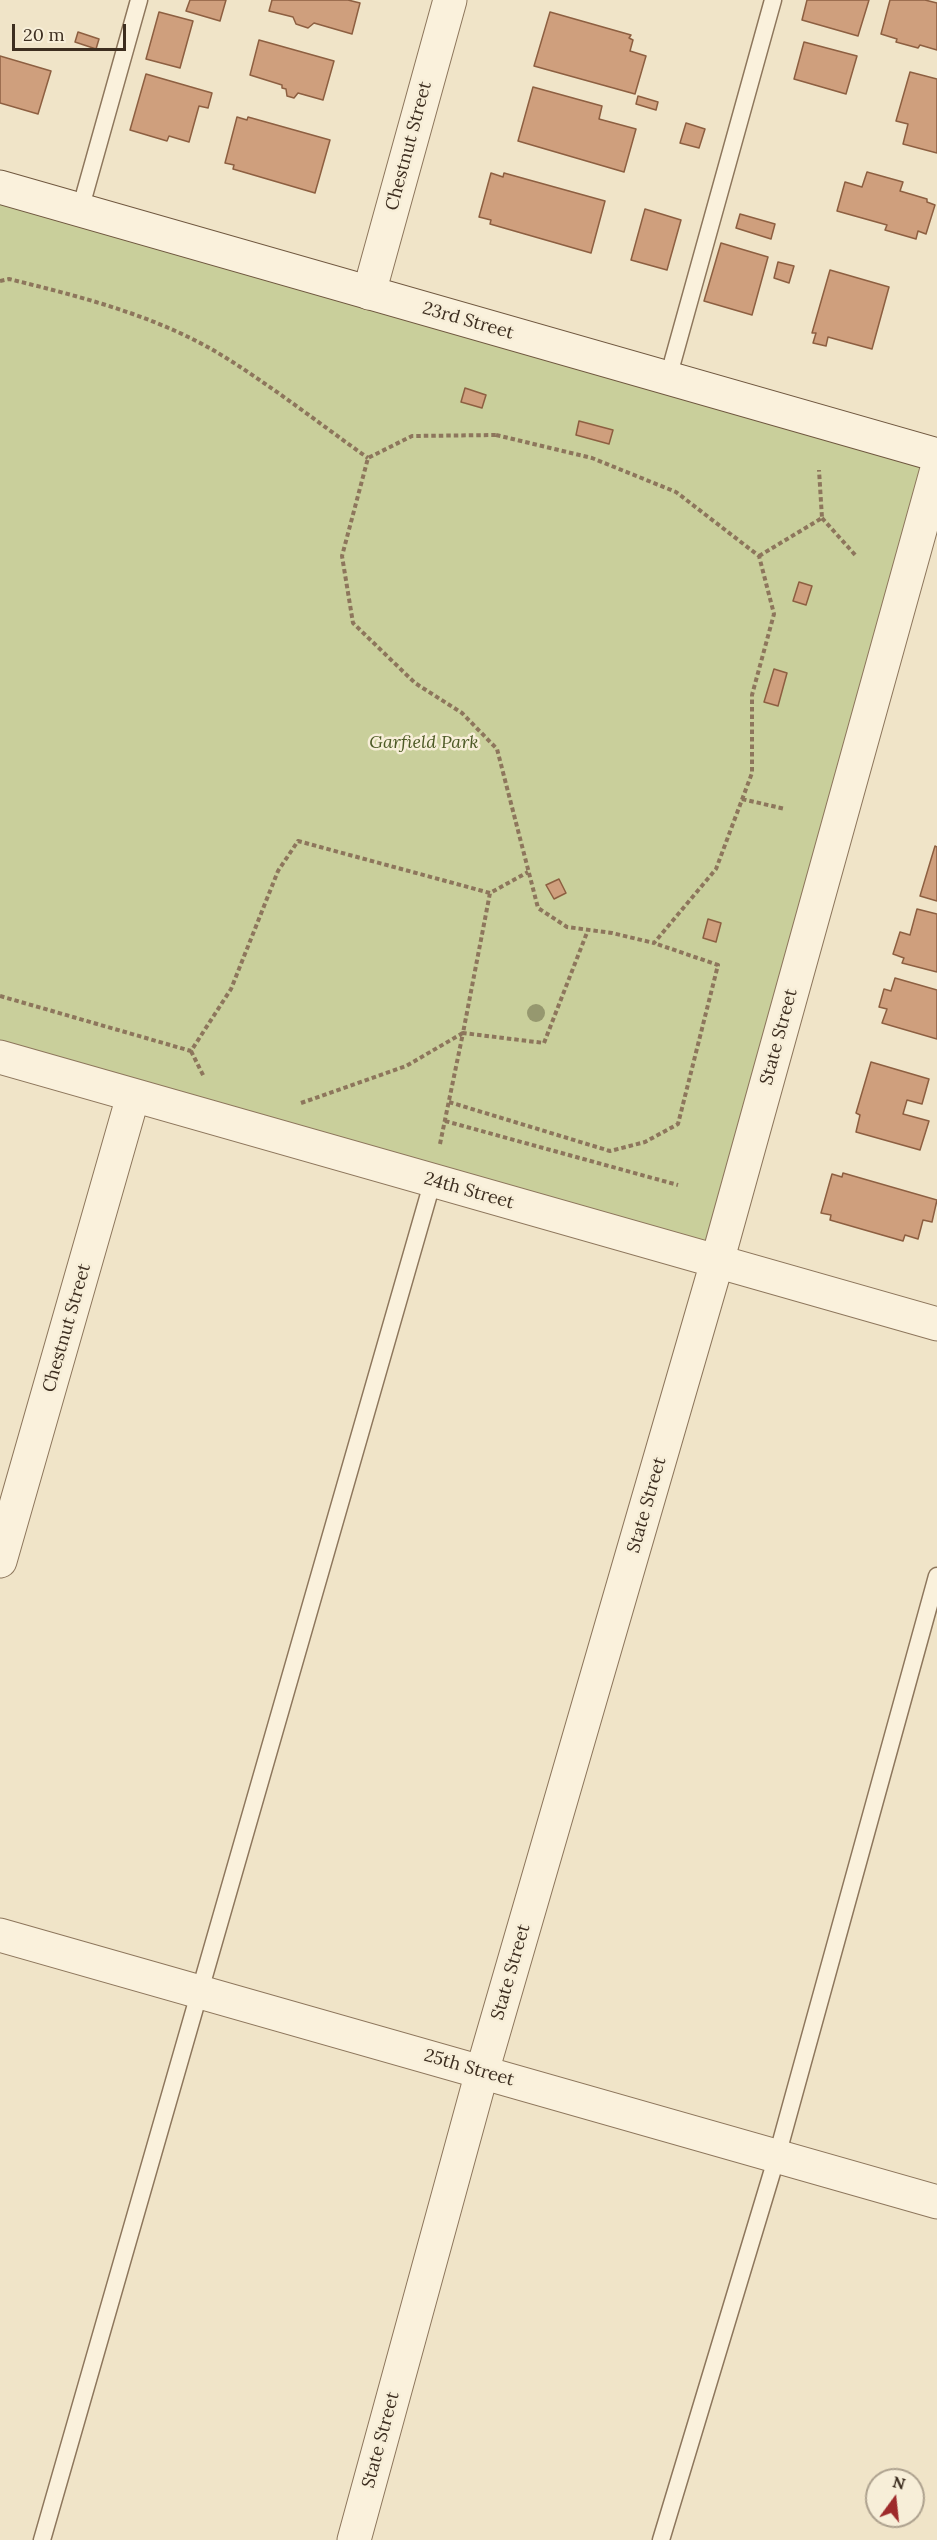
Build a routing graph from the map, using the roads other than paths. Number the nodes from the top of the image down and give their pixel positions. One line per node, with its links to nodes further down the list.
1 (140, 0): 5 (lane)
2 (450, 0): 6 (street, Chestnut Street)
3 (773, 0): 7 (lane)
4 (0, 187): 5 (street, 23rd Street)
5 (80, 210): 6 (street, 23rd Street)
6 (369, 293): 7 (street, 23rd Street)
7 (668, 378): 8 (street, 23rd Street)
8 (937, 455)
9 (937, 469): 13 (street, State Street)
10 (0, 1057): 11 (street, 24th Street)
11 (133, 1095): 12 (street, 24th Street); 15 (street, Chestnut Street)
12 (433, 1180): 13 (street, 24th Street); 18 (lane)
13 (717, 1262): 14 (street, 24th Street); 19 (street, State Street)
14 (937, 1324)
15 (0, 1561)
16 (937, 1576): 20 (lane)
17 (0, 1935): 18 (street, 25th Street)
18 (199, 1992): 19 (street, 25th Street); 22 (lane)
19 (482, 2072): 20 (street, 25th Street); 23 (street, State Street)
20 (777, 2156): 21 (street, 25th Street); 24 (lane)
21 (937, 2202)
22 (42, 2540)
23 (354, 2540)
24 (661, 2540)

